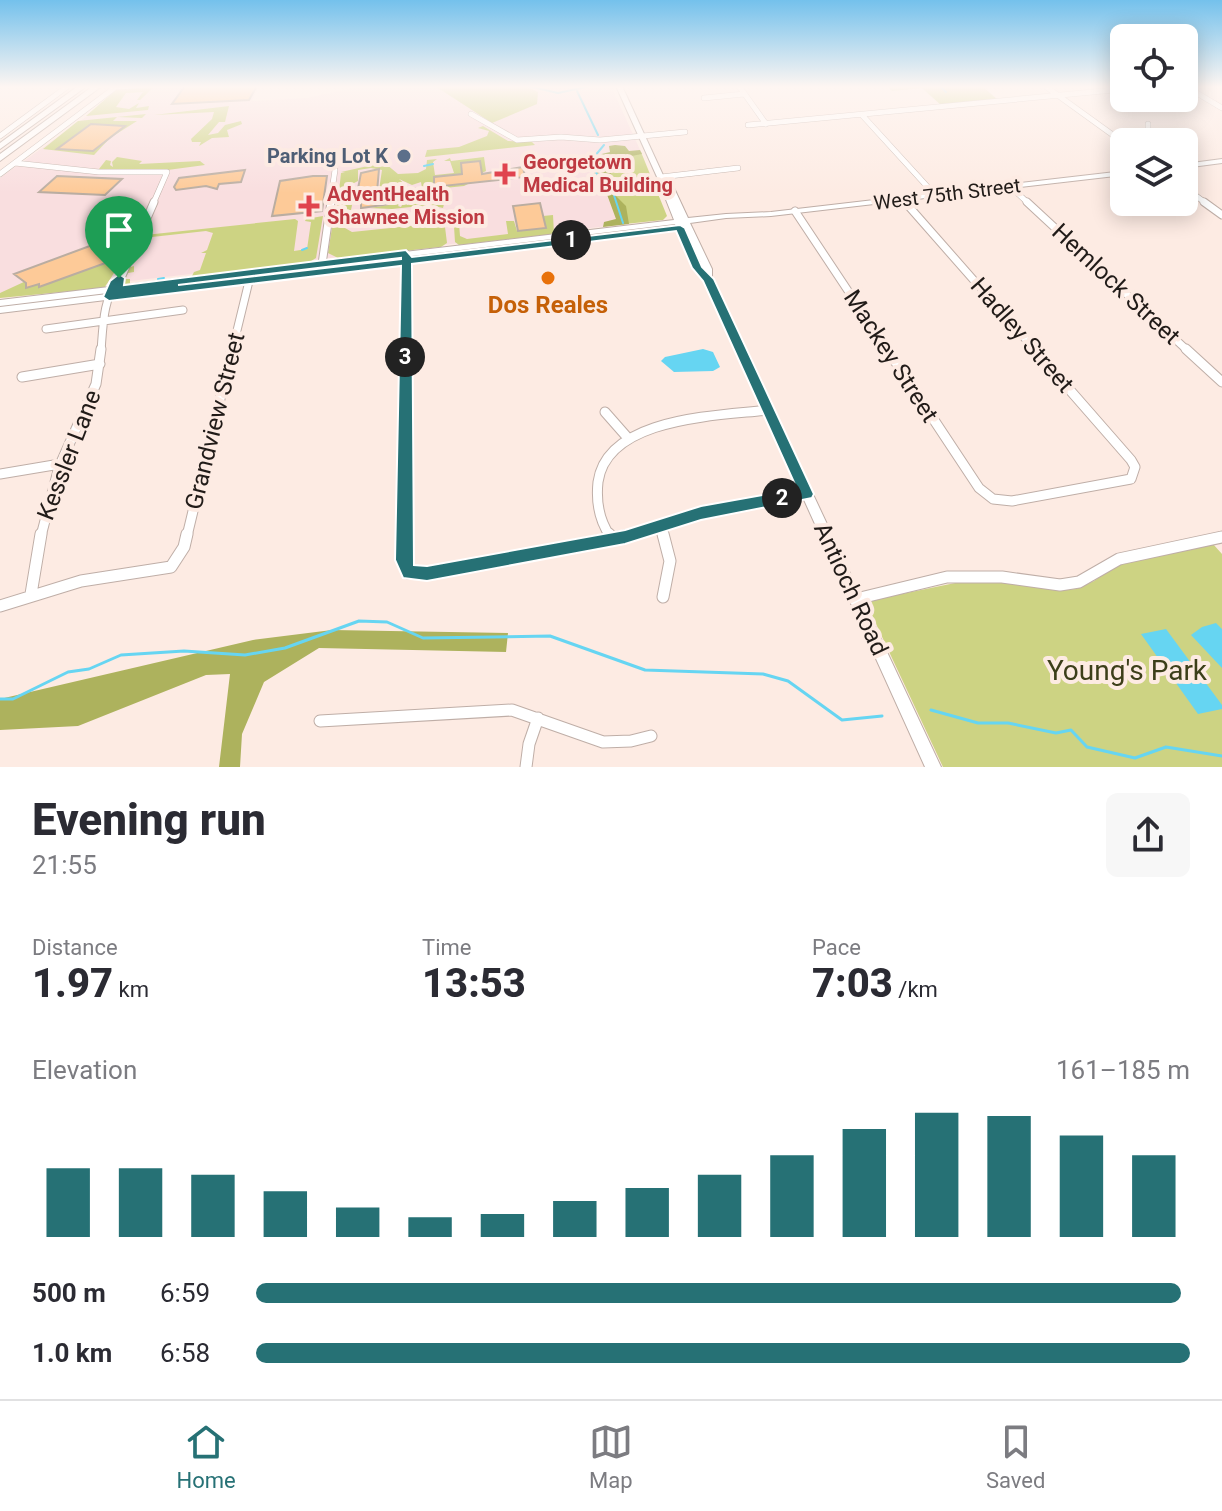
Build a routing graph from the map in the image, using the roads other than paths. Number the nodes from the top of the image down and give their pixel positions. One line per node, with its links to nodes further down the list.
1 (19, 122): 14 (street)
2 (42, 122): 16 (highway)
3 (49, 122): 16 (highway)
4 (70, 122): 18 (street)
5 (485, 122): 15 (street)
6 (636, 122): 15 (main road, Antioch Road)
7 (790, 122): 9 (street)
8 (868, 122): 26 (street)
9 (766, 124): 11 (street)
10 (1148, 124): 12 (street)
11 (748, 125)
12 (1148, 128)
13 (685, 132): 15 (street)
14 (0, 136)
15 (643, 136): 24 (main road, Antioch Road)
16 (2, 156)
17 (1222, 161): 19 (main road)
18 (15, 163): 22 (street); 35 (street, Kessler Lane)
19 (1198, 164)
20 (738, 168): 24 (street)
21 (335, 170): 33 (street)
22 (0, 174)
23 (1110, 175): 25 (main road, West 75th Street)
24 (661, 177): 31 (main road, Antioch Road)
25 (1010, 186): 26 (main road, West 75th Street); 43 (street, Hemlock Street)
26 (935, 195): 28 (main road, West 75th Street)
27 (1198, 197): 30 (street)
28 (903, 199): 29 (main road, West 75th Street); 50 (street, Hadley Street)
29 (795, 211): 31 (main road, West 75th Street); 50 (street, Mackey Street)
30 (1222, 215)
31 (683, 224): 32 (main road, West 75th Street); 44 (main road, Antioch Road)
32 (406, 258): 33 (main road, West 75th Street); 53 (street)
33 (322, 268): 34 (main road, West 75th Street)
34 (251, 276): 35 (main road, West 75th Street); 54 (street, Grandview Street)
35 (112, 291): 36 (main road, West 75th Street); 37 (main road, West 75th Street); 39 (street, Kessler Lane)
36 (0, 303)
37 (0, 310)
38 (183, 310): 39 (street)
39 (102, 323): 40 (street); 41 (street, Kessler Lane)
40 (46, 329)
41 (100, 364): 42 (street, Kessler Lane); 47 (street, Kessler Lane)
42 (22, 377)
43 (1222, 382)
44 (768, 410): 46 (street); 49 (main road, Antioch Road)
45 (605, 412): 46 (street)
46 (627, 437): 53 (street)
47 (60, 464): 48 (street); 54 (street, Kessler Lane)
48 (0, 474)
49 (807, 494): 51 (street); 56 (main road, Antioch Road)
50 (991, 497)
51 (661, 527): 53 (street); 55 (street)
52 (1222, 537): 56 (street)
53 (613, 539)
54 (31, 594): 57 (street)
55 (663, 597)
56 (856, 599): 62 (main road, Antioch Road)
57 (0, 606)
58 (538, 718): 59 (street); 60 (street); 61 (street)
59 (320, 721)
60 (651, 736)
61 (526, 767)
62 (933, 767)

